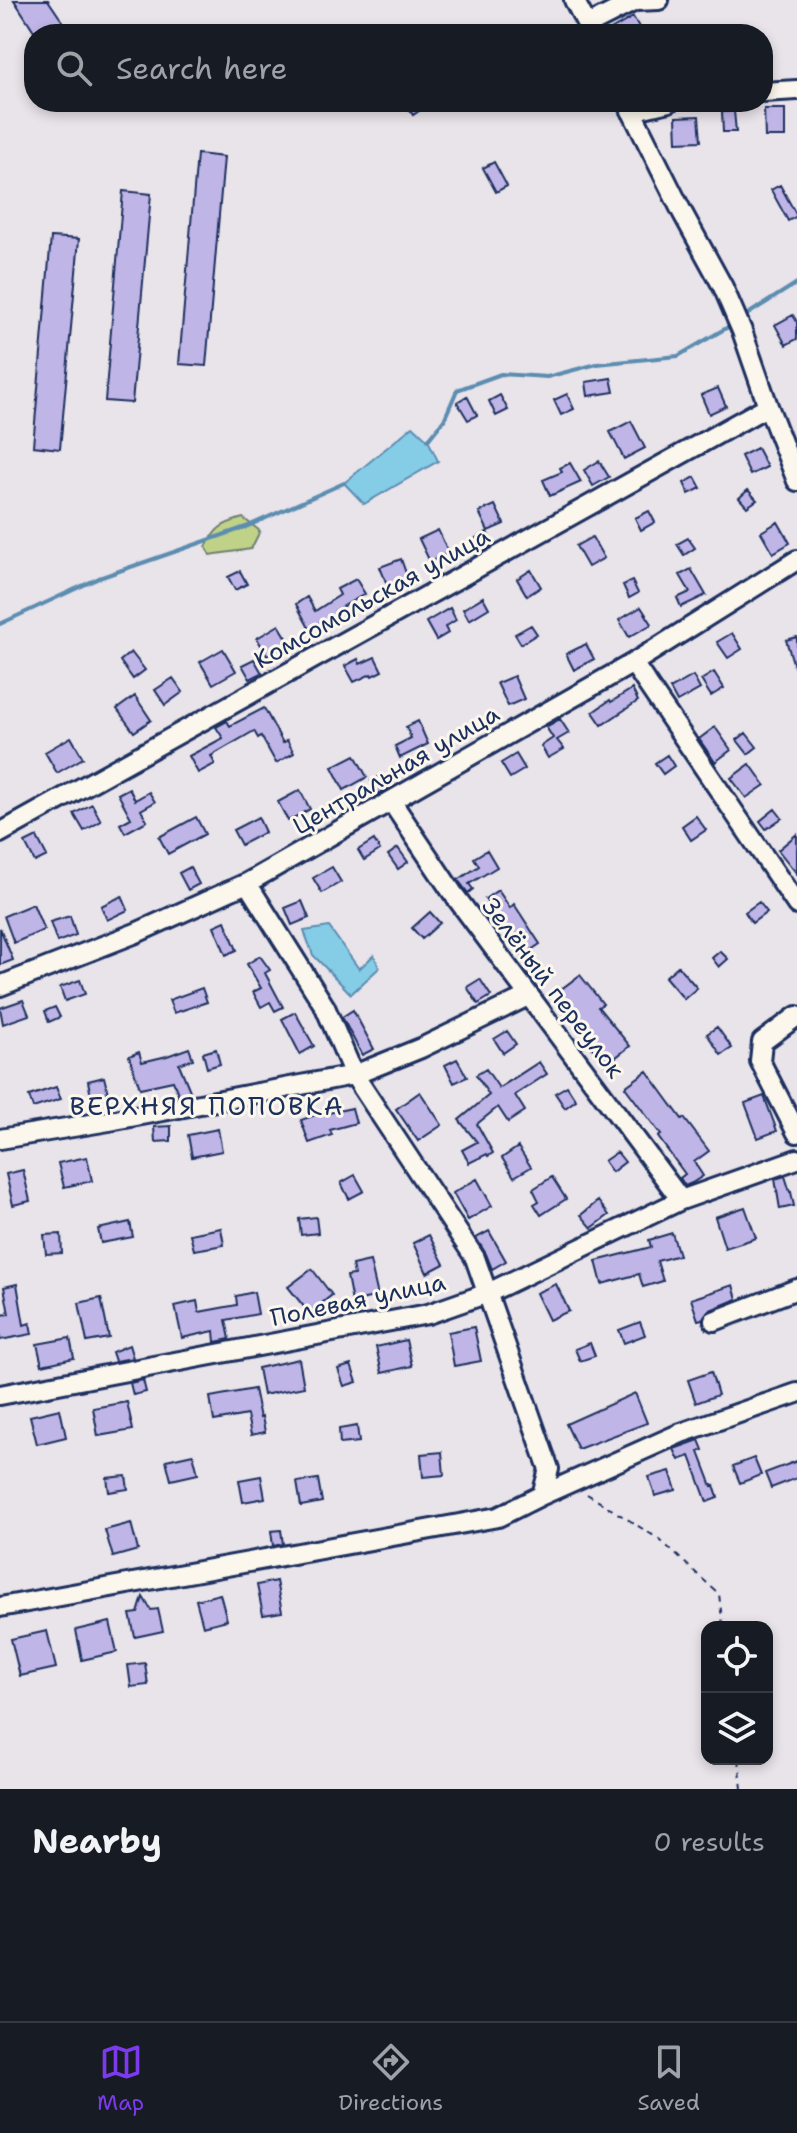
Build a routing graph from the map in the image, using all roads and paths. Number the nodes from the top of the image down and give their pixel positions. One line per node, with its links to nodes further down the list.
1 (574, 0): 3 (street)
2 (659, 0): 4 (street)
3 (587, 24)
4 (599, 24)
5 (797, 90): 6 (street)
6 (773, 91)
7 (632, 112): 8 (street)
8 (768, 406): 9 (street); 13 (street, Комсомольская улица)
9 (797, 481)
10 (797, 560): 11 (street, Центральная улица)
11 (633, 663): 12 (street, Центральная улица); 15 (street)
12 (391, 801): 14 (street, Центральная улица); 17 (street, Зелёный переулок)
13 (0, 833)
14 (247, 883): 16 (street, Центральная улица); 19 (street)
15 (797, 905)
16 (0, 986)
17 (528, 996): 19 (street); 23 (street, Зелёный переулок)
18 (797, 1016): 20 (street)
19 (354, 1075): 21 (street); 25 (street)
20 (797, 1133)
21 (0, 1139)
22 (797, 1159): 23 (street, Полевая улица)
23 (681, 1200): 25 (street, Полевая улица)
24 (797, 1289): 26 (street)
25 (488, 1293): 28 (street, Полевая улица); 30 (street)
26 (714, 1321)
27 (797, 1393): 29 (street)
28 (0, 1395)
29 (569, 1483): 30 (street); 32 (path)
30 (542, 1495): 31 (street)
31 (0, 1607)
32 (722, 1621)
33 (740, 1765): 34 (path)
34 (742, 1789)

